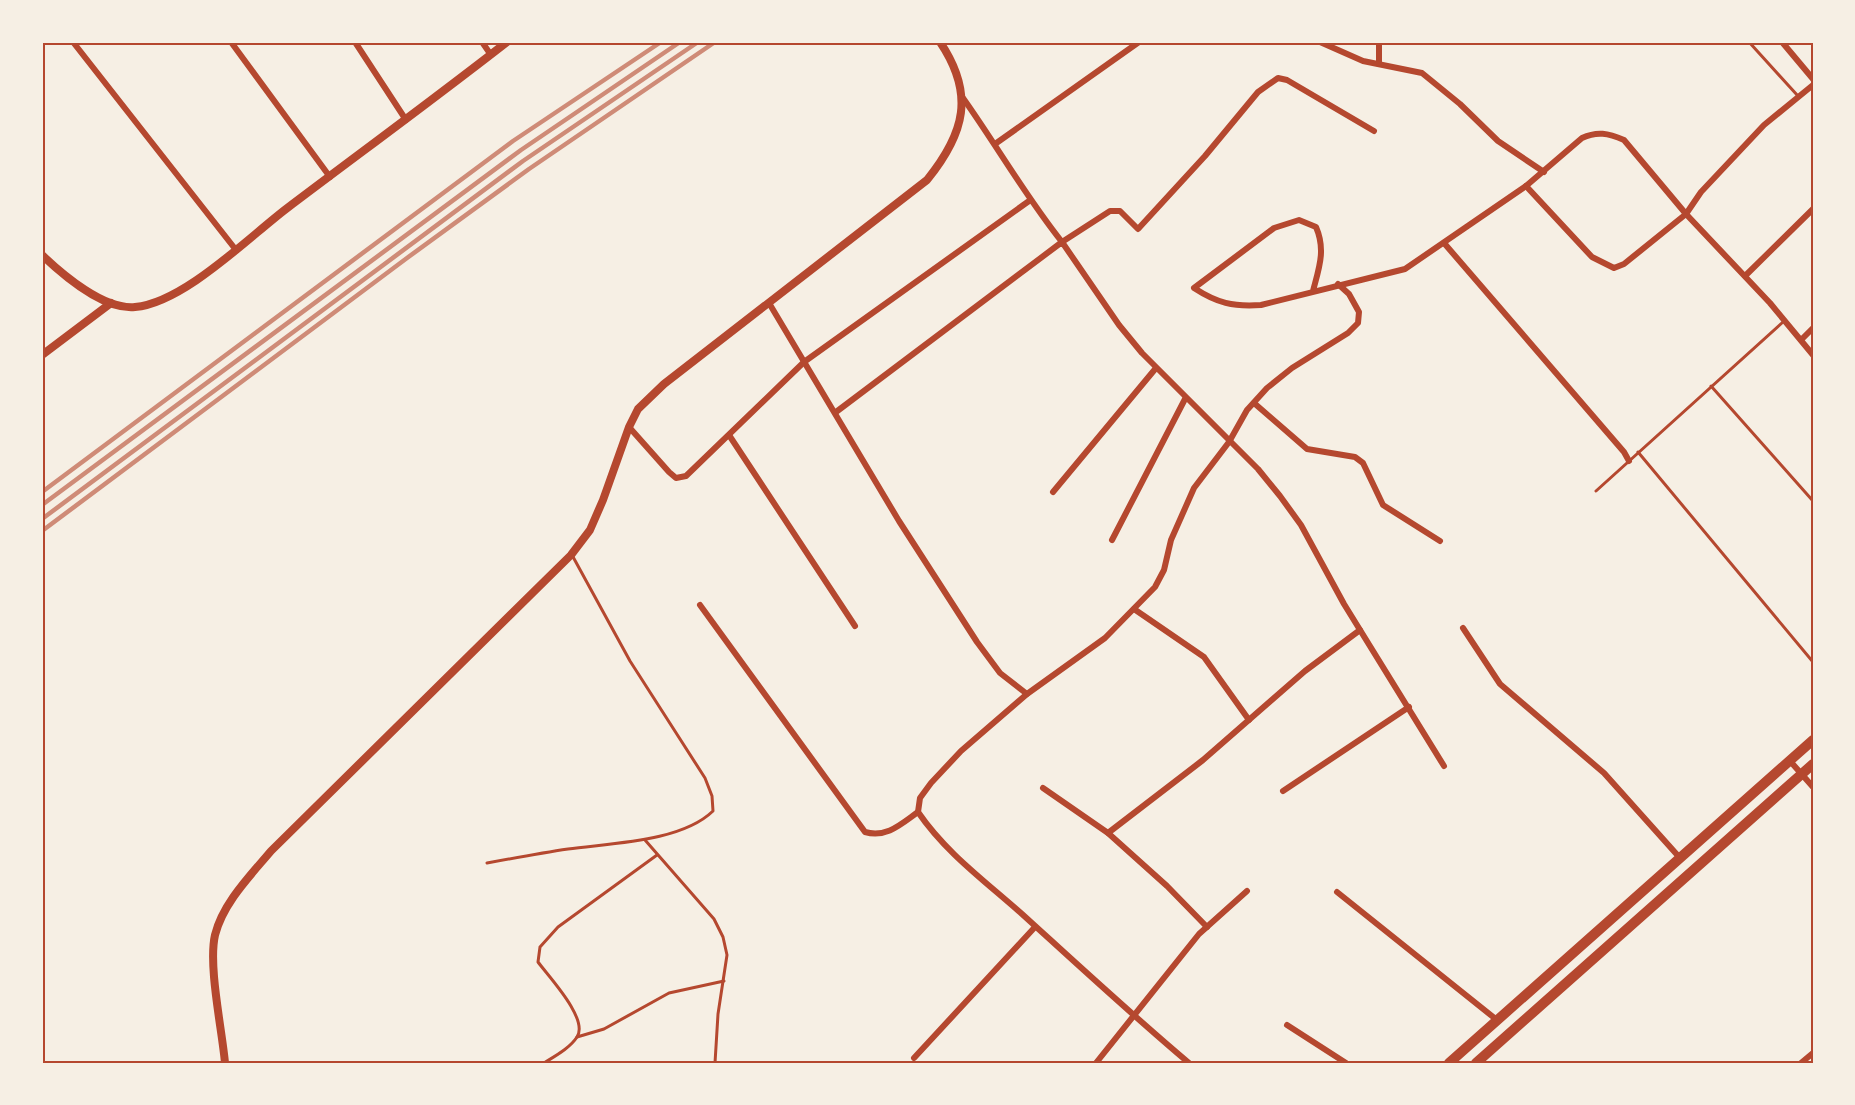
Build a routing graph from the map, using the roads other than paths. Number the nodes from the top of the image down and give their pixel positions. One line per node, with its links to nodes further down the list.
1 (73, 42): 29 (street)
2 (231, 42): 22 (street)
3 (355, 42): 18 (street)
4 (482, 42): 12 (street)
5 (507, 42): 12 (street)
6 (940, 42): 17 (street)
7 (1139, 42): 20 (street)
8 (1320, 42): 13 (street)
9 (1378, 42): 13 (street)
10 (1749, 42): 16 (lane)
11 (1782, 42): 14 (street)
12 (491, 55): 18 (street)
13 (1379, 64): 21 (street)
14 (1813, 79)
15 (1813, 85): 16 (street)
16 (1798, 96): 26 (street)
17 (963, 98): 20 (street); 35 (street)
18 (406, 120): 22 (street)
19 (1374, 131): 27 (street)
20 (995, 144): 24 (street)
21 (1544, 172): 23 (street); 26 (street)
22 (330, 177): 29 (street)
23 (1526, 186): 26 (street); 28 (street)
24 (1029, 201): 27 (street); 41 (street)
25 (1813, 209): 31 (street)
26 (1686, 214): 31 (street)
27 (1062, 242): 42 (street); 46 (street)
28 (1443, 243): 32 (street); 51 (street)
29 (236, 250): 34 (street)
30 (42, 255): 34 (street)
31 (1745, 276): 36 (street)
32 (1338, 284): 33 (street); 45 (street)
33 (1313, 291): 33 (street)
34 (111, 303): 39 (street)
35 (769, 303): 41 (street); 47 (street)
36 (1785, 321): 38 (street); 43 (lane)
37 (1813, 328): 38 (street)
38 (1801, 340): 40 (street)
39 (42, 355)
40 (1813, 355)
41 (804, 362): 46 (street); 48 (street)
42 (1156, 368): 44 (street); 53 (street)
43 (1711, 386): 50 (lane); 54 (lane)
44 (1185, 399): 49 (street); 55 (street)
45 (1254, 403): 49 (street); 56 (street)
46 (836, 412): 64 (street)
47 (628, 427): 48 (street); 57 (street)
48 (729, 435): 60 (street)
49 (1228, 442): 59 (street); 62 (street)
50 (1638, 452): 51 (lane); 63 (lane)
51 (1629, 461): 52 (lane)
52 (1596, 491)
53 (1053, 492)
54 (1813, 501)
55 (1112, 540)
56 (1440, 541)
57 (571, 555): 77 (lane); 92 (street)
58 (700, 605): 75 (street)
59 (1134, 609): 64 (street); 66 (street)
60 (855, 626)
61 (1463, 628): 79 (street)
62 (1360, 630): 65 (street); 66 (street)
63 (1813, 662)
64 (1027, 694): 75 (street)
65 (1409, 707): 70 (street); 74 (street)
66 (1249, 720): 76 (street)
67 (1813, 740): 68 (main road)
68 (1790, 761): 71 (street); 79 (main road)
69 (1813, 764): 71 (main road)
70 (1444, 766)
71 (1802, 773): 72 (street); 99 (main road)
72 (1813, 786)
73 (1043, 788): 76 (street)
74 (1283, 791)
75 (918, 812): 83 (street)
76 (1108, 833): 84 (street)
77 (645, 840): 78 (lane); 80 (lane)
78 (657, 855): 85 (lane); 89 (lane)
79 (1680, 858): 87 (main road)
80 (487, 863)
81 (1247, 891): 84 (street)
82 (1337, 892): 87 (street)
83 (1035, 927): 86 (street); 91 (street)
84 (1207, 927): 86 (street)
85 (724, 981): 89 (lane); 94 (lane)
86 (1134, 1013): 95 (street); 96 (street)
87 (1497, 1020): 98 (main road)
88 (1287, 1025): 97 (street)
89 (577, 1037): 93 (lane)
90 (1813, 1053): 100 (street)
91 (914, 1058)
92 (225, 1063)
93 (544, 1063)
94 (715, 1063)
95 (1096, 1063)
96 (1189, 1063)
97 (1346, 1063)
98 (1449, 1063)
99 (1476, 1063)
100 (1801, 1063)

